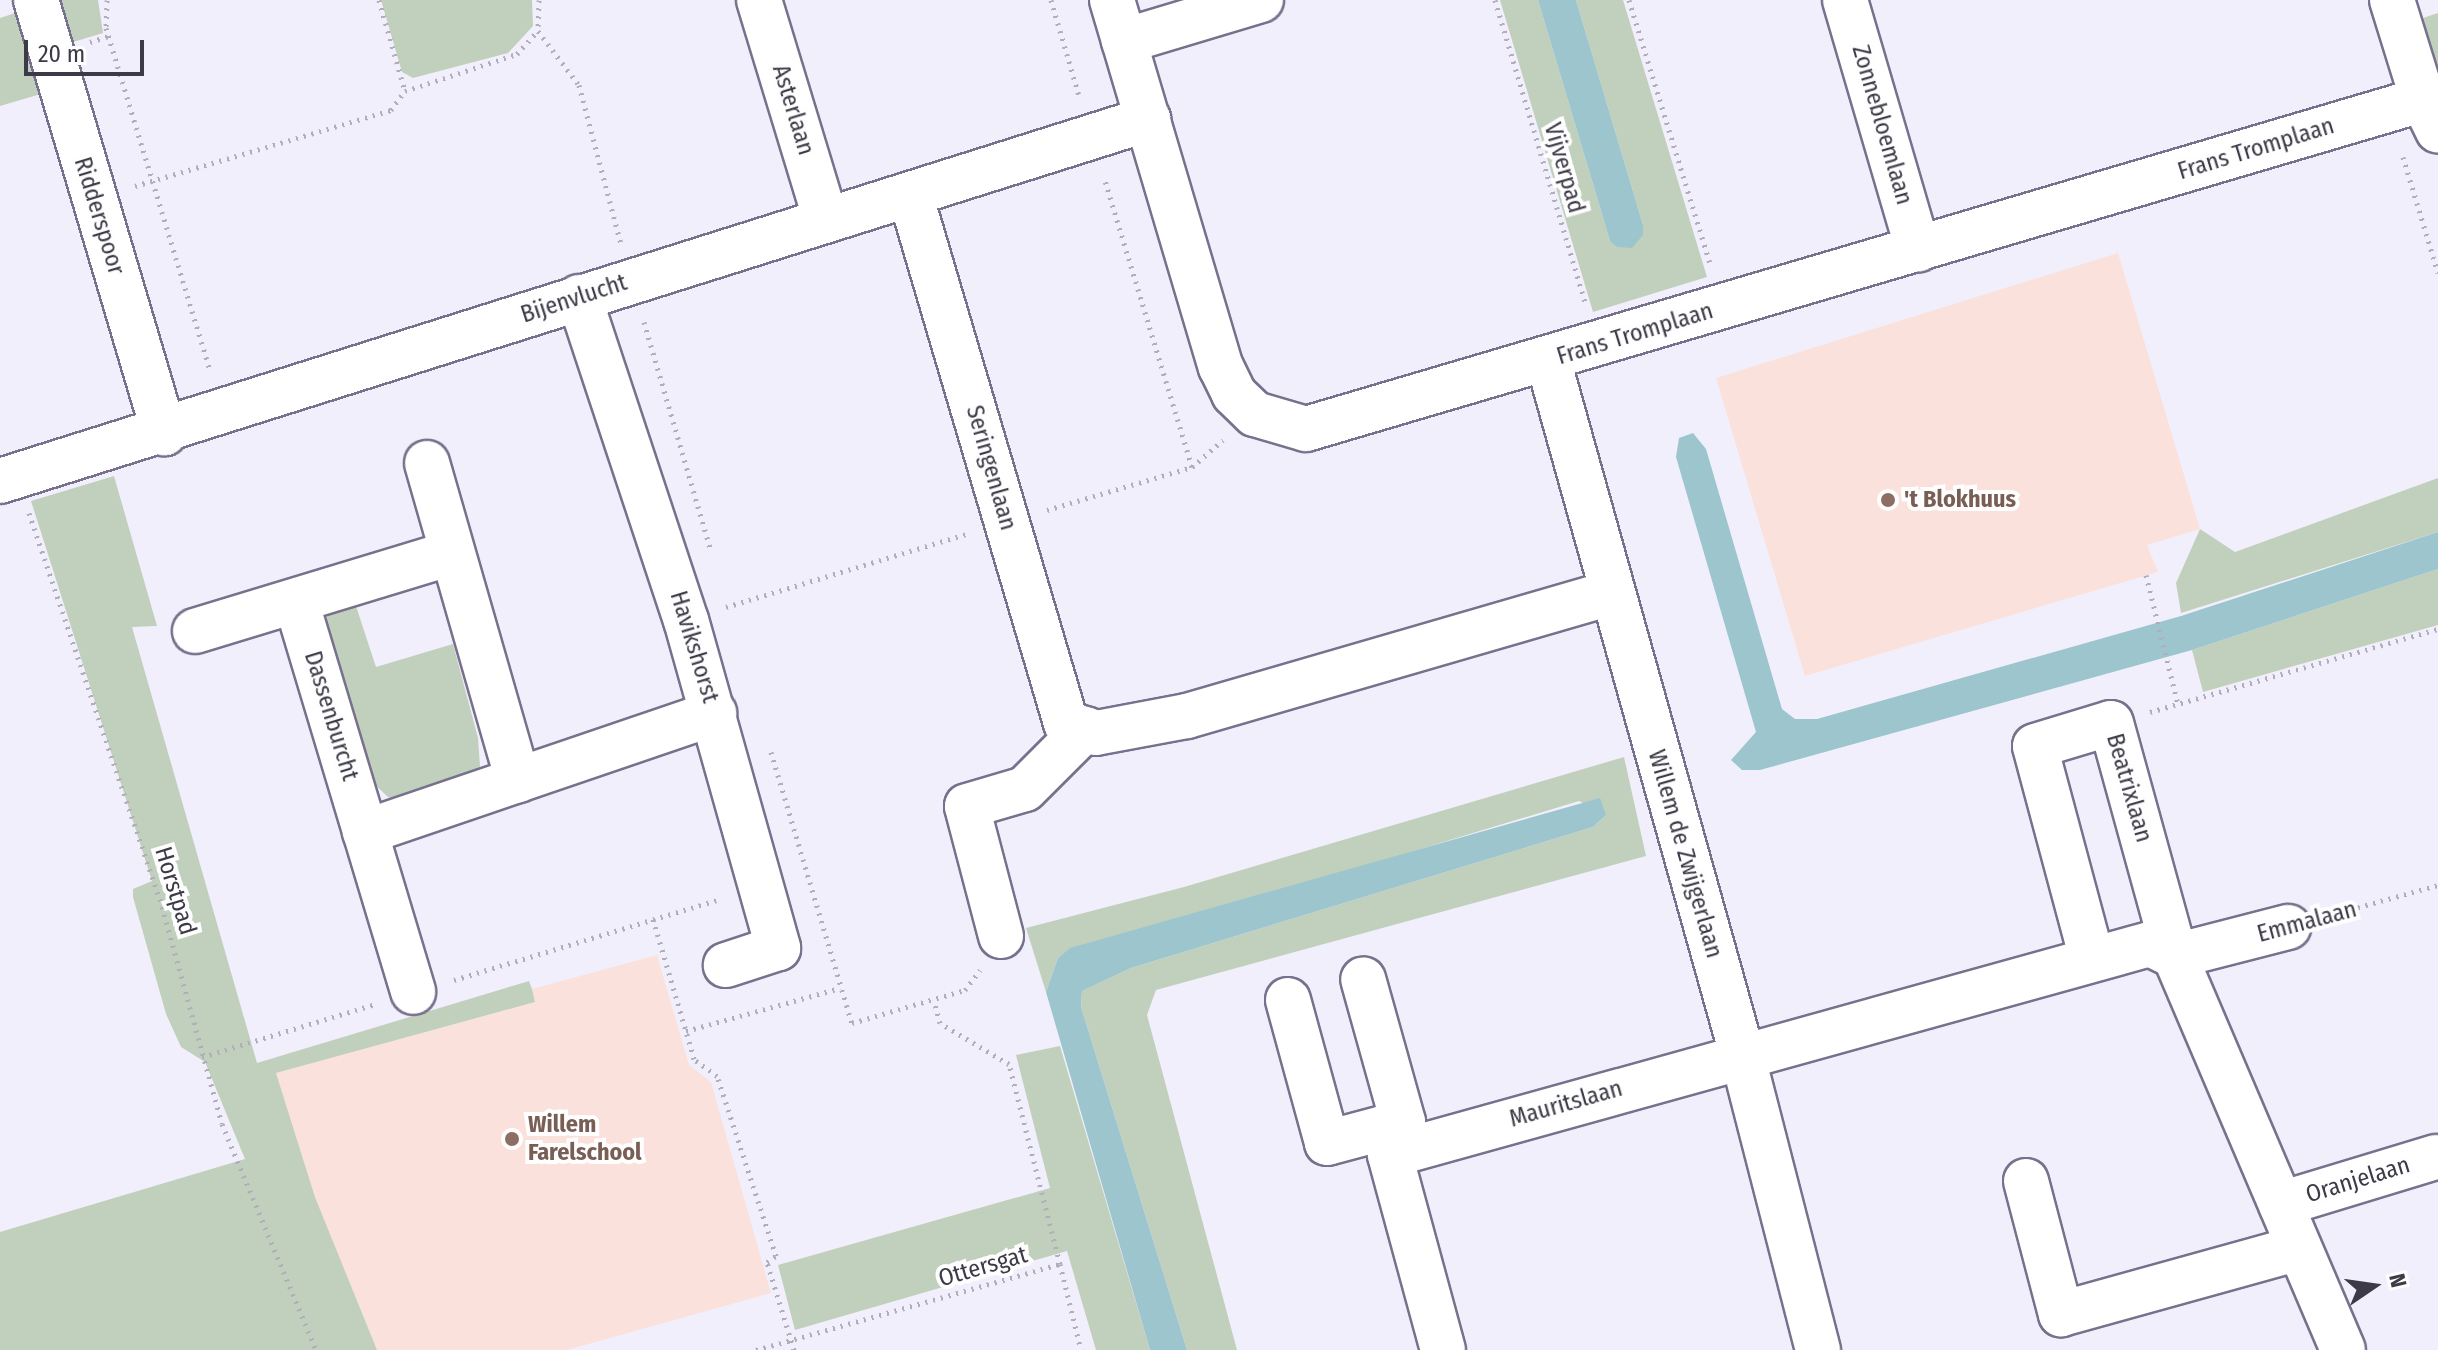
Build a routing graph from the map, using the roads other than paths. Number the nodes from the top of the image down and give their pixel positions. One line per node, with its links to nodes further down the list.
1 (36, 0): 15 (street, Ridderspoor)
2 (759, 0): 11 (street, Asterlaan)
3 (1112, 0): 7 (street, Frans Tromplaan)
4 (1261, 0): 7 (street)
5 (1845, 0): 12 (street, Zonnebloemlaan)
6 (2392, 0): 8 (street)
7 (1124, 41): 9 (street, Frans Tromplaan)
8 (2422, 109): 12 (street, Frans Tromplaan)
9 (1148, 119): 10 (street, Bijenvlucht); 14 (street, Frans Tromplaan)
10 (910, 194): 11 (street, Bijenvlucht); 23 (street, Seringenlaan)
11 (826, 220): 13 (street, Bijenvlucht)
12 (1918, 250): 14 (street, Frans Tromplaan)
13 (579, 297): 15 (street, Bijenvlucht); 22 (street, Havikshorst)
14 (1548, 360): 19 (street, Willem de Zwijgerlaan)
15 (164, 433): 17 (street, Bijenvlucht)
16 (427, 463): 18 (street)
17 (8, 479)
18 (449, 554): 20 (street); 24 (street)
19 (1611, 593): 23 (street); 34 (street, Willem de Zwijgerlaan)
20 (296, 601): 21 (street); 25 (street, Dassenburcht)
21 (195, 631)
22 (714, 713): 24 (street); 30 (street, Havikshorst)
23 (1085, 729): 27 (street)
24 (518, 780): 25 (street)
25 (365, 832): 32 (street, Dassenburcht)
26 (2288, 927): 28 (street, Emmalaan)
27 (1001, 936)
28 (2175, 956): 29 (street); 29 (street, Beatrixlaan); 38 (street, Beatrixlaan)
29 (2092, 959): 34 (street)
30 (726, 965)
31 (1363, 979): 35 (street)
32 (413, 992)
33 (1288, 1000): 35 (street, Mauritslaan)
34 (1742, 1054): 35 (street, Mauritslaan); 41 (street, Willem de Zwijgerlaan)
35 (1386, 1142): 40 (street)
36 (2436, 1157): 38 (street, Oranjelaan)
37 (2026, 1181): 39 (street)
38 (2281, 1204): 39 (street, Beatrixlaan)
39 (2299, 1248): 42 (street, Beatrixlaan)
40 (1443, 1350)
41 (1818, 1350)
42 (2343, 1350)

